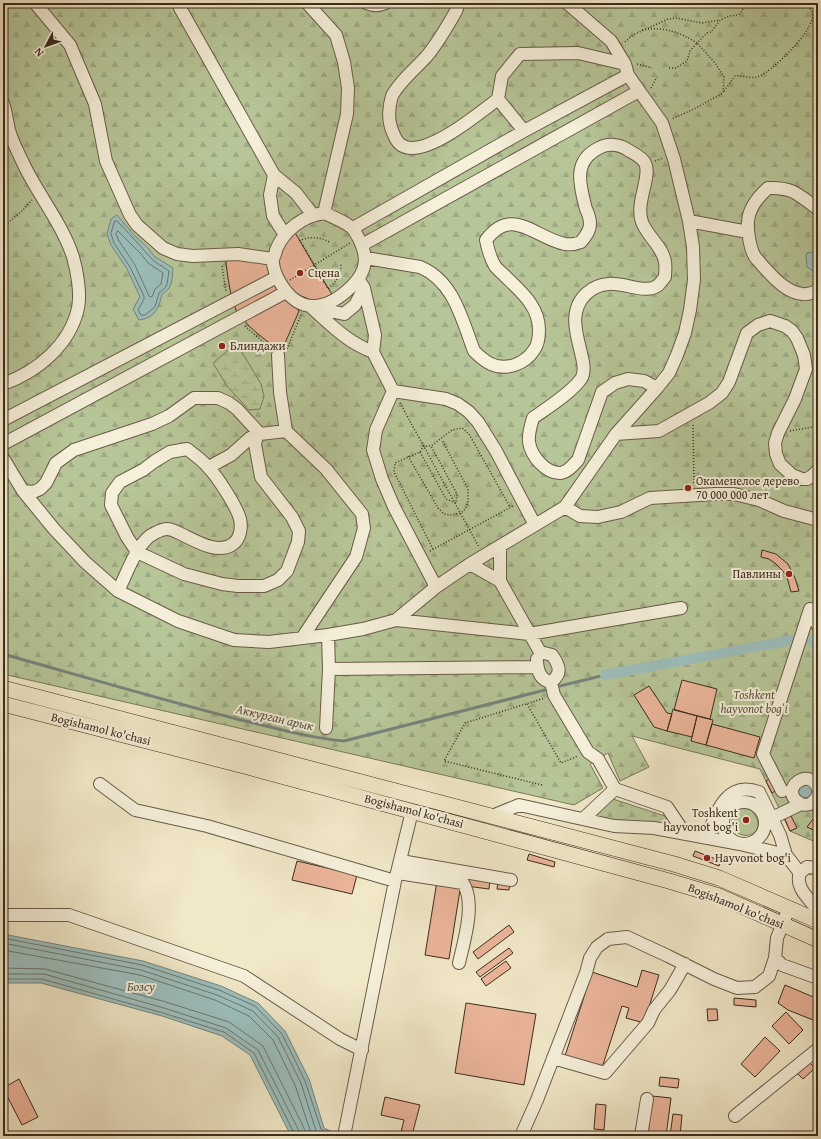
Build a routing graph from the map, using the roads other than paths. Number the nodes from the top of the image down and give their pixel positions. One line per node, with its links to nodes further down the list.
1 (35, 3): 21 (street)
2 (180, 3): 13 (street)
3 (307, 3): 15 (street)
4 (366, 3): 5 (street)
5 (386, 3)
6 (459, 3): 10 (street)
7 (566, 3): 8 (street)
8 (625, 65): 9 (street); 10 (street); 12 (street)
9 (643, 95): 16 (street); 19 (street)
10 (498, 99): 12 (street)
11 (3, 103): 28 (street)
12 (524, 131): 19 (street)
13 (274, 175): 15 (street); 18 (street)
14 (818, 209): 17 (street)
15 (319, 214): 18 (street); 19 (street)
16 (689, 220): 17 (street); 29 (street)
17 (748, 232): 24 (street)
18 (285, 235): 21 (street)
19 (358, 237): 20 (street)
20 (366, 258): 22 (street); 29 (street)
21 (273, 259): 23 (street)
22 (361, 284): 25 (street); 26 (street)
23 (281, 285): 25 (street); 31 (street); 35 (street)
24 (818, 291)
25 (308, 305): 26 (street)
26 (373, 352): 30 (street)
27 (278, 355): 32 (street)
28 (3, 384)
29 (657, 388): 34 (street)
30 (393, 391): 42 (street); 47 (street)
31 (3, 420)
32 (286, 431): 33 (street); 55 (street)
33 (260, 434): 37 (street); 39 (street); 44 (street)
34 (616, 434): 38 (street); 40 (street)
35 (3, 444)
36 (3, 458): 39 (street)
37 (209, 467): 44 (street); 44 (street)
38 (818, 470)
39 (23, 491): 48 (street)
40 (565, 507): 41 (street); 42 (street)
41 (818, 520)
42 (535, 526): 43 (street)
43 (500, 546): 45 (street); 46 (street)
44 (137, 552): 48 (street)
45 (470, 564): 46 (street); 47 (street)
46 (500, 581): 53 (street)
47 (436, 587): 51 (street)
48 (118, 591): 55 (street)
49 (681, 608): 53 (street)
50 (814, 609): 52 (street); 68 (street)
51 (396, 620): 53 (street); 54 (street)
52 (818, 626)
53 (529, 634): 56 (street)
54 (328, 635): 55 (street); 58 (street)
55 (302, 638)
56 (540, 652): 57 (street); 59 (street)
57 (537, 667): 58 (street); 59 (street)
58 (329, 668): 64 (street)
59 (551, 682): 67 (street)
60 (3, 688): 61 (main road, Bogishamol ko'chasi)
61 (30, 695): 63 (main road); 65 (main road, Bogishamol ko'chasi)
62 (3, 704): 63 (main road, Bogishamol ko'chasi)
63 (27, 710): 65 (main road, Bogishamol ko'chasi)
64 (326, 728)
65 (250, 760): 72 (main road, Bogishamol ko'chasi); 73 (main road, Bogishamol ko'chasi)
66 (100, 784): 81 (street)
67 (614, 789): 75 (street); 76 (street)
68 (788, 789): 69 (street); 70 (street); 71 (street)
69 (817, 794): 71 (street)
70 (759, 802): 74 (street); 77 (street); 78 (street)
71 (801, 804): 74 (street)
72 (412, 810): 81 (street); 88 (main road, Bogishamol ko'chasi)
73 (492, 816): 75 (street); 84 (main road, Bogishamol ko'chasi)
74 (768, 816): 78 (street); 79 (street)
75 (584, 819): 76 (street)
76 (685, 834): 77 (street)
77 (707, 838): 78 (street)
78 (740, 844): 79 (street)
79 (786, 855): 82 (street)
80 (818, 868): 82 (street)
81 (398, 872): 83 (street); 91 (street); 95 (street)
82 (800, 873): 85 (street)
83 (511, 880)
84 (789, 908): 87 (main road, Bogishamol ko'chasi); 88 (street)
85 (818, 912)
86 (3, 914): 95 (street)
87 (818, 920)
88 (782, 924): 89 (main road, Bogishamol ko'chasi); 90 (street)
89 (818, 940)
90 (776, 958): 92 (street); 93 (street)
91 (460, 962)
92 (685, 964): 96 (street); 96 (street)
93 (818, 978)
94 (818, 1049): 98 (street)
95 (362, 1050): 99 (street)
96 (553, 1058): 100 (street)
97 (648, 1099): 101 (street)
98 (735, 1116)
99 (344, 1135)
100 (522, 1136)
101 (641, 1136)

